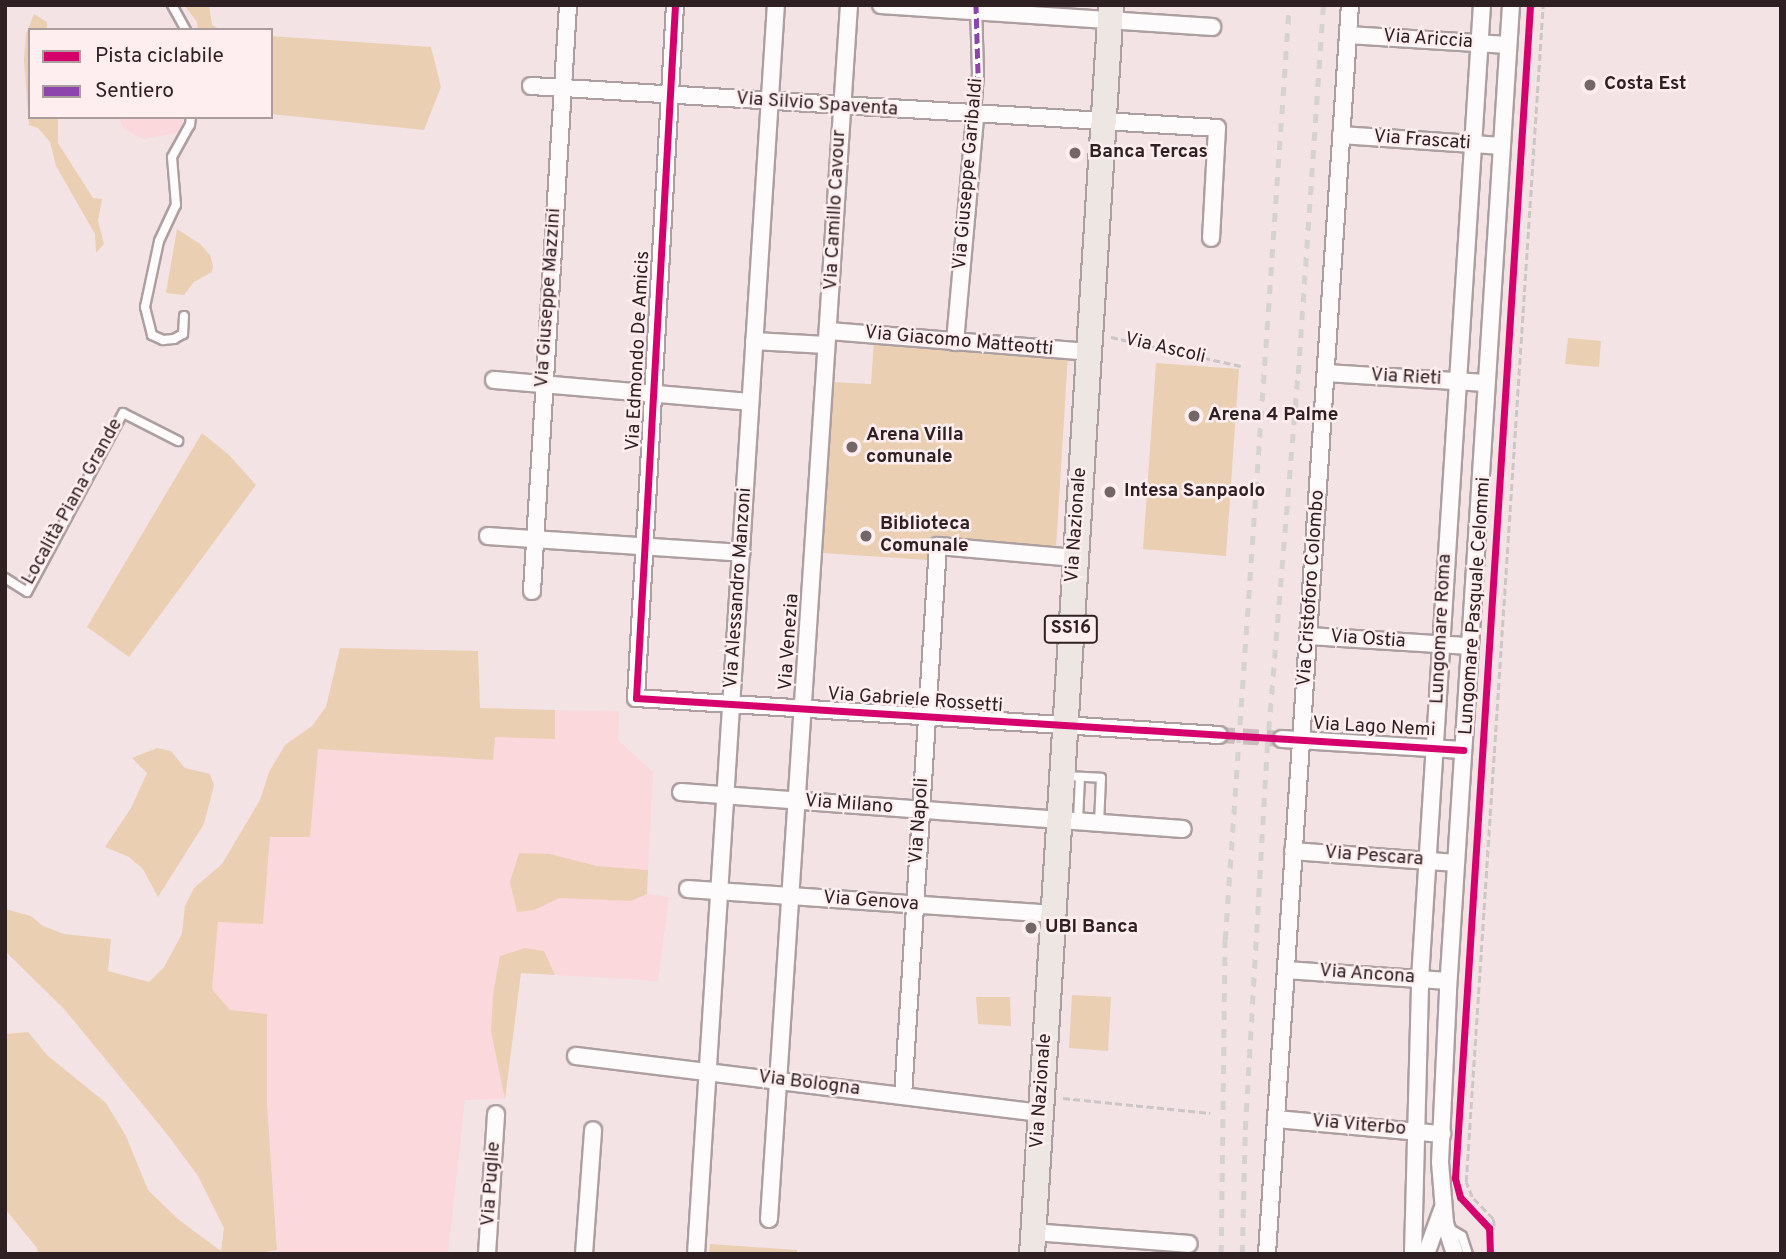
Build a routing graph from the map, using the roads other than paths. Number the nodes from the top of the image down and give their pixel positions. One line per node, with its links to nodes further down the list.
1 (172, 5): 13 (lane)
2 (568, 5): 18 (street, Via Giuseppe Mazzini)
3 (675, 5): 19 (street, Via Edmondo De Amicis)
4 (776, 5): 20 (street, Via Alessandro Manzoni)
5 (849, 5): 21 (street, Via Camillo Cavour)
6 (881, 5): 10 (street)
7 (1350, 5): 14 (street, Via Cristoforo Colombo)
8 (1482, 5): 15 (street, Lungomare Roma)
9 (1511, 5): 16 (street, Lungomare Pasquale Celommi)
10 (976, 8): 11 (street); 22 (street, Via Giuseppe Garibaldi)
11 (1110, 13): 12 (street); 24 (main road, Via Nazionale / SS16)
12 (1212, 27)
13 (185, 28)
14 (1348, 35): 15 (street, Via Ariccia); 25 (street, Via Cristoforo Colombo)
15 (1480, 44): 16 (street, Via Ariccia); 26 (street, Lungomare Roma)
16 (1508, 45): 27 (street, Lungomare Pasquale Celommi)
17 (531, 86): 18 (street, Via Silvio Spaventa)
18 (563, 89): 19 (street, Via Silvio Spaventa); 37 (street, Via Giuseppe Mazzini)
19 (670, 94): 20 (street, Via Silvio Spaventa); 39 (street, Via Edmondo De Amicis)
20 (770, 102): 21 (street, Via Silvio Spaventa); 31 (street, Via Alessandro Manzoni)
21 (842, 106): 22 (street, Via Silvio Spaventa); 30 (street, Via Camillo Cavour)
22 (975, 116): 24 (street, Via Silvio Spaventa); 32 (street, Via Giuseppe Garibaldi)
23 (190, 119): 29 (lane)
24 (1103, 121): 28 (street, Via Silvio Spaventa); 33 (main road, Via Nazionale / SS16)
25 (1341, 135): 26 (street, Via Frascati); 34 (street, Via Cristoforo Colombo)
26 (1473, 144): 27 (street, Via Frascati); 36 (street, Lungomare Roma)
27 (1502, 146): 38 (street, Lungomare Pasquale Celommi)
28 (1211, 238)
29 (184, 316)
30 (827, 338): 31 (street, Via Giacomo Matteotti); 32 (street, Via Giacomo Matteotti); 54 (street, Via Venezia)
31 (754, 341): 40 (street, Via Alessandro Manzoni)
32 (955, 342): 33 (street, Via Giacomo Matteotti)
33 (1089, 342): 46 (main road, Via Nazionale / SS16)
34 (1326, 373): 36 (street, Via Rieti); 49 (street, Via Cristoforo Colombo)
35 (494, 380): 37 (street)
36 (1457, 380): 38 (street, Via Rieti); 50 (street, Lungomare Roma)
37 (544, 383): 39 (street); 43 (street, Via Giuseppe Mazzini)
38 (1486, 383): 51 (street, Lungomare Pasquale Celommi)
39 (652, 395): 40 (street); 44 (street, Via Edmondo De Amicis)
40 (750, 402): 45 (street, Via Alessandro Manzoni)
41 (178, 441): 47 (lane, Località Piana Grande)
42 (488, 536): 43 (street)
43 (535, 538): 44 (street); 48 (street, Via Giuseppe Mazzini)
44 (643, 547): 45 (street); 52 (street, Via Edmondo De Amicis)
45 (741, 553): 53 (street, Via Alessandro Manzoni)
46 (1075, 558): 55 (street, Via Napoli); 56 (main road, Via Nazionale / SS16)
47 (5, 578)
48 (532, 591)
49 (1309, 636): 50 (street, Via Ostia); 59 (street, Via Cristoforo Colombo)
50 (1442, 645): 51 (street, Via Ostia); 60 (street, Lungomare Roma)
51 (1469, 646): 61 (street, Lungomare Pasquale Celommi)
52 (636, 698): 53 (street, Via Gabriele Rossetti)
53 (731, 704): 54 (street, Via Gabriele Rossetti); 64 (street, Via Alessandro Manzoni)
54 (801, 709): 55 (street, Via Gabriele Rossetti); 65 (street, Via Venezia)
55 (927, 717): 56 (street, Via Gabriele Rossetti); 66 (street, Via Napoli)
56 (1065, 726): 57 (street, Via Gabriele Rossetti); 62 (main road, Via Nazionale / SS16)
57 (1219, 735)
58 (1282, 739): 59 (street, Via Lago Nemi)
59 (1303, 740): 60 (street, Via Lago Nemi); 70 (street, Via Cristoforo Colombo)
60 (1435, 748): 61 (street, Via Lago Nemi); 71 (street, Lungomare Roma)
61 (1463, 750): 72 (street, Lungomare Pasquale Celommi)
62 (1071, 776): 67 (main road, Via Nazionale / SS16); 68 (lane)
63 (681, 792): 64 (street, Via Milano)
64 (725, 796): 65 (street, Via Milano); 74 (street, Via Alessandro Manzoni)
65 (795, 801): 66 (street, Via Milano); 75 (street, Via Venezia)
66 (921, 810): 67 (street, Via Milano); 76 (street, Via Napoli)
67 (1069, 821): 68 (street, Via Milano); 77 (main road, Via Nazionale / SS16)
68 (1099, 823): 69 (street, Via Milano)
69 (1183, 829)
70 (1293, 851): 71 (street, Via Pescara); 78 (street, Via Cristoforo Colombo)
71 (1427, 861): 72 (street, Via Pescara); 79 (street, Lungomare Roma)
72 (1456, 863): 80 (street, Lungomare Pasquale Celommi)
73 (688, 889): 74 (street, Via Genova)
74 (719, 892): 75 (street, Via Genova); 82 (street, Via Alessandro Manzoni)
75 (789, 896): 76 (street, Via Genova); 83 (street, Via Venezia)
76 (915, 905): 77 (street, Via Genova); 84 (street, Via Napoli)
77 (1054, 914): 85 (main road, Via Nazionale / SS16)
78 (1286, 970): 79 (street, Via Ancona); 87 (street, Via Cristoforo Colombo)
79 (1420, 979): 80 (street, Via Ancona); 89 (street, Lungomare Roma)
80 (1448, 981): 90 (street, Lungomare Pasquale Celommi)
81 (576, 1056): 82 (street, Via Bologna)
82 (707, 1072): 83 (street, Via Bologna); 98 (street, Via Alessandro Manzoni)
83 (777, 1081): 84 (street, Via Bologna); 92 (street, Via Venezia)
84 (902, 1096): 85 (street, Via Bologna)
85 (1042, 1105): 94 (main road, Via Nazionale / SS16)
86 (496, 1114): 96 (street, Via Puglie)
87 (1276, 1119): 89 (street, Via Viterbo); 99 (street, Via Cristoforo Colombo)
88 (593, 1130): 97 (street)
89 (1415, 1131): 90 (street, Via Viterbo); 100 (street, Lungomare Roma)
90 (1442, 1134): 91 (street, Lungomare Pasquale Celommi)
91 (1443, 1207): 93 (street, Lungomare Pasquale Celommi); 101 (street, Lungomare Pasquale Celommi)
92 (769, 1219)
93 (1446, 1226): 102 (street, Lungomare Pasquale Celommi); 103 (lane)
94 (1032, 1243): 95 (street)
95 (1189, 1244)
96 (487, 1254)
97 (584, 1254)
98 (696, 1254)
99 (1267, 1254)
100 (1413, 1254)
101 (1426, 1254)
102 (1455, 1254)
103 (1468, 1254)

